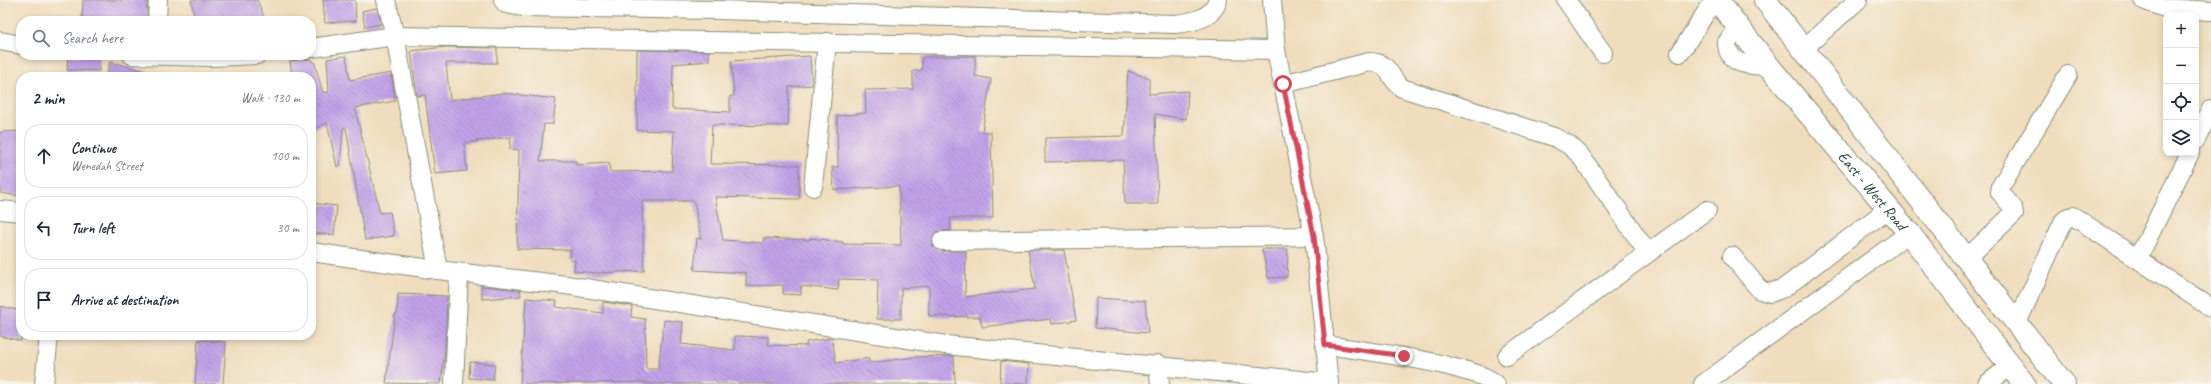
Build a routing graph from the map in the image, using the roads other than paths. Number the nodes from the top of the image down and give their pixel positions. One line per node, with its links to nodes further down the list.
1 (158, 0): 14 (street)
2 (386, 0): 15 (street)
3 (503, 0): 11 (street)
4 (1218, 0): 12 (street)
5 (1272, 0): 21 (street)
6 (1566, 0): 22 (street)
7 (1716, 0): 23 (street); 30 (main road, East - West Road)
8 (1765, 0): 20 (main road, East - West Road)
9 (1858, 0): 20 (street)
10 (2143, 0): 13 (street)
11 (608, 4): 12 (street)
12 (720, 5)
13 (2211, 11)
14 (157, 16)
15 (395, 36): 17 (street); 19 (street); 42 (street)
16 (0, 41): 18 (street)
17 (827, 42): 21 (street); 29 (street)
18 (16, 44)
19 (316, 47)
20 (1803, 49): 41 (main road, East - West Road)
21 (1276, 50): 25 (street)
22 (1602, 53)
23 (1680, 53)
24 (2068, 75): 41 (street)
25 (1283, 84): 35 (street); 38 (street)
26 (2211, 109): 27 (street)
27 (2199, 134)
28 (2189, 156): 40 (street)
29 (813, 186)
30 (1888, 209): 34 (main road, East - West Road); 39 (street)
31 (0, 210): 33 (street)
32 (1707, 210): 38 (street)
33 (16, 212)
34 (1908, 233): 50 (main road, East - West Road); 56 (street)
35 (1314, 236): 36 (street); 47 (street)
36 (942, 241)
37 (316, 253): 42 (street)
38 (1648, 253): 48 (street)
39 (1732, 256)
40 (2138, 258): 44 (street); 45 (street)
41 (1966, 259): 45 (main road, East - West Road)
42 (438, 270): 43 (street)
43 (459, 273): 49 (street); 53 (street)
44 (2211, 308)
45 (2017, 323): 59 (main road, East - West Road)
46 (48, 340): 52 (street)
47 (1325, 345): 51 (street); 55 (street)
48 (1507, 356)
49 (1158, 364): 51 (street); 54 (street)
50 (2010, 366): 57 (street); 58 (main road, East - West Road)
51 (1329, 383)
52 (44, 384)
53 (454, 384)
54 (1160, 384)
55 (1496, 384)
56 (1703, 384)
57 (1987, 384)
58 (2024, 384)
59 (2064, 384)

